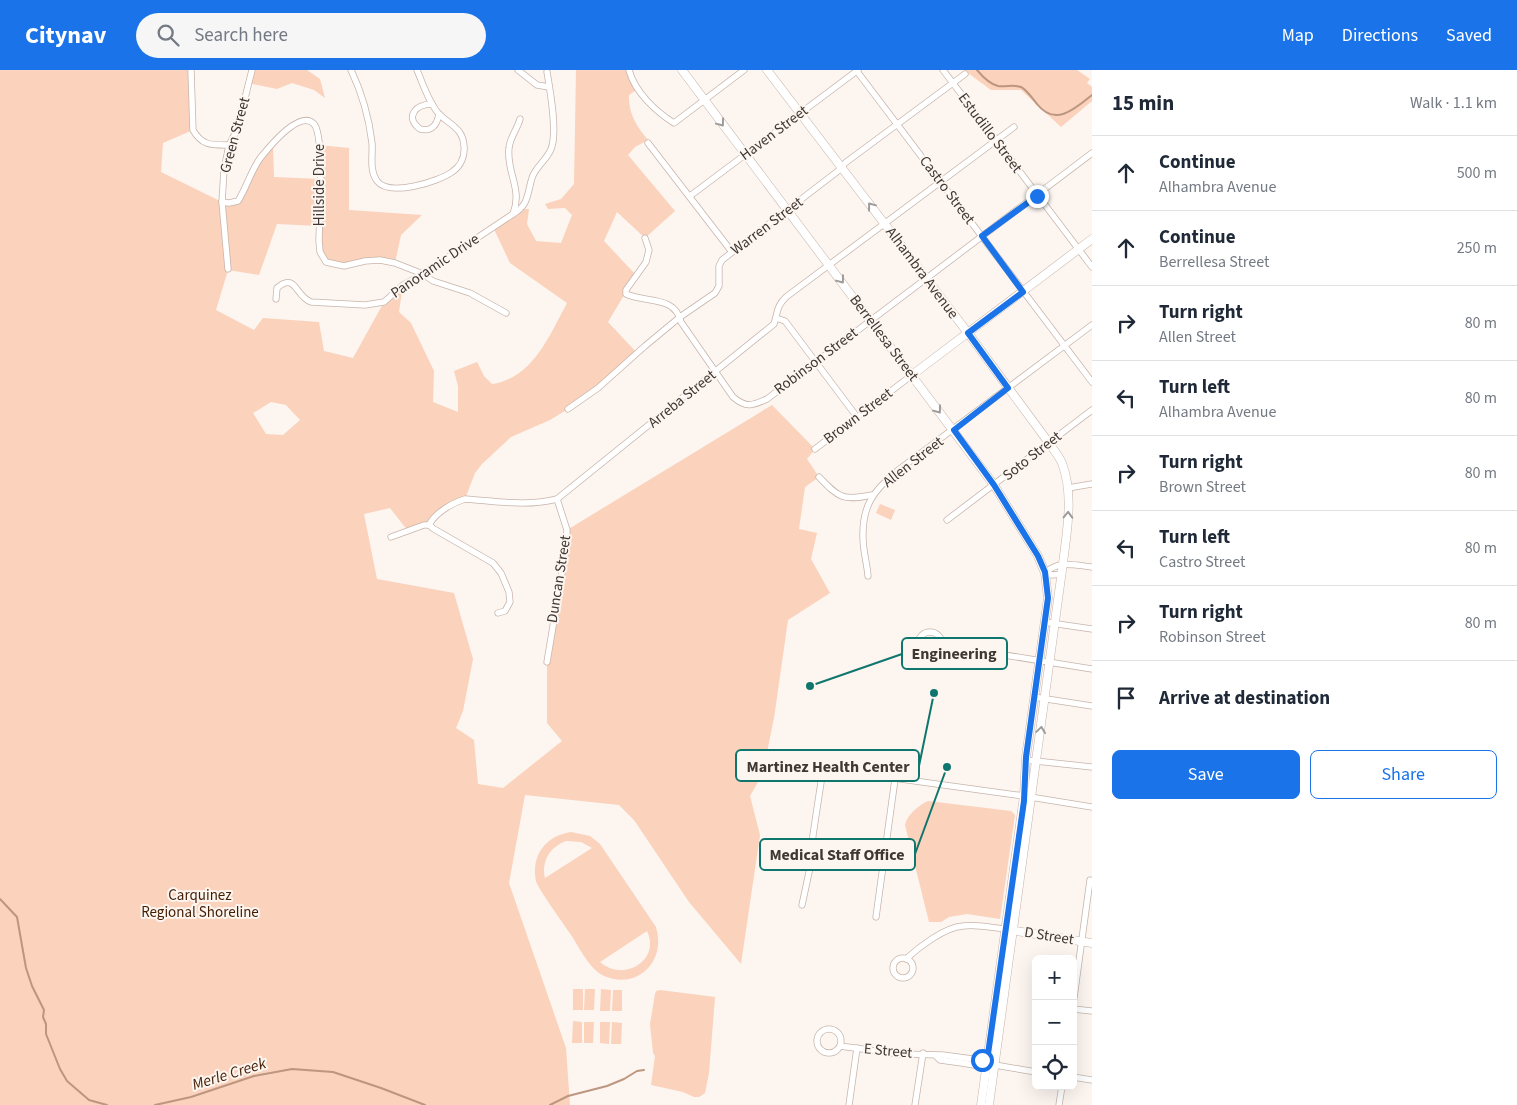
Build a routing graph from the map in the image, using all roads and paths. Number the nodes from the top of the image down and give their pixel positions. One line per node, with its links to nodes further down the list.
1 (191, 70): 25 (street)
2 (252, 70): 25 (street, Green Street)
3 (352, 70): 18 (street)
4 (417, 70): 17 (street)
5 (518, 70): 15 (street)
6 (630, 70): 16 (street)
7 (682, 70): 16 (main road, Berrellesa Street)
8 (744, 70): 16 (street)
9 (767, 70): 19 (main road, Alhambra Avenue)
10 (857, 70): 19 (street, Haven Street); 21 (street, Castro Street)
11 (943, 70): 14 (street, Estudillo Street)
12 (547, 72): 15 (street, Panoramic Drive)
13 (965, 74): 14 (street, Warren Street)
14 (953, 83): 21 (street, Warren Street); 23 (street, Estudillo Street)
15 (549, 87): 34 (street, Panoramic Drive)
16 (703, 100): 27 (main road, Berrellesa Street, one-way to 27)
17 (432, 104): 18 (street); 18 (street)
18 (439, 114)
19 (800, 114): 27 (street, Haven Street); 28 (main road, Alhambra Avenue)
20 (520, 119): 34 (street)
21 (896, 125): 28 (street, Warren Street); 29 (street, Castro Street)
22 (1014, 127): 23 (street, Arreba Street)
23 (996, 140): 29 (street, Arreba Street); 31 (street, Estudillo Street)
24 (648, 143): 30 (street)
25 (229, 145): 32 (street, Green Street)
26 (1092, 154): 31 (street, Robinson Street)
27 (745, 155): 30 (street, Haven Street); 33 (main road, Berrellesa Street)
28 (842, 168): 33 (street, Warren Street); 35 (main road, Alhambra Avenue, one-way to 28)
29 (940, 182): 35 (street, Arreba Street); 36 (street, Castro Street)
30 (690, 196): 40 (street)
31 (1037, 196): 36 (street, Robinson Street); 39 (street, Estudillo Street)
32 (222, 202): 43 (street, Green Street); 44 (street, Hillside Drive)
33 (787, 211): 40 (street, Warren Street); 41 (main road, Berrellesa Street)
34 (513, 214): 45 (street, Panoramic Drive)
35 (884, 223): 41 (street, Arreba Street); 46 (main road, Alhambra Avenue)
36 (982, 236): 46 (street, Robinson Street); 48 (street, Castro Street)
37 (645, 238): 51 (street)
38 (1092, 238): 39 (main road, Brown Street)
39 (1079, 249): 42 (street, Estudillo Street); 48 (main road, Brown Street)
40 (732, 252): 51 (street, Warren Street)
41 (829, 265): 52 (street, Arreba Street); 53 (main road, Berrellesa Street, one-way to 53)
42 (1092, 267)
43 (228, 269)
44 (411, 270): 45 (street, Hillside Drive); 47 (street)
45 (423, 274): 47 (street, Panoramic Drive); 50 (street, Hillside Drive)
46 (926, 278): 53 (street, Robinson Street); 55 (main road, Alhambra Avenue)
47 (413, 280): 49 (street, Panoramic Drive)
48 (1023, 292): 55 (main road, Brown Street); 56 (street, Castro Street)
49 (276, 299)
50 (506, 313)
51 (680, 317): 58 (street, Robinson Street); 62 (street, Warren Street)
52 (776, 318): 57 (street); 58 (street, Arreba Street)
53 (870, 320): 57 (street, Robinson Street); 59 (main road, Berrellesa Street)
54 (1092, 325): 56 (street, Allen Street)
55 (968, 333): 59 (main road, Brown Street); 61 (main road, Alhambra Avenue)
56 (1064, 346): 60 (street, Castro Street); 61 (street, Allen Street)
57 (815, 361): 58 (street, Robinson Street); 64 (street)
58 (715, 372): 73 (street, Arreba Street)
59 (912, 375): 64 (street, Brown Street); 65 (main road, Berrellesa Street, one-way to 65)
60 (1092, 382)
61 (1008, 388): 65 (street, Allen Street); 66 (main road, Alhambra Avenue)
62 (568, 409)
63 (1092, 410): 66 (street, Soto Street)
64 (857, 417): 67 (street, Brown Street)
65 (954, 430): 70 (main road, Berrellesa Street); 72 (street, Allen Street)
66 (1049, 443): 70 (street, Soto Street); 71 (main road, Alhambra Avenue)
67 (815, 449)
68 (819, 477): 72 (street)
69 (1092, 484): 71 (street)
70 (994, 485): 74 (street, Soto Street); 79 (main road, Berrellesa Street)
71 (1068, 488): 77 (main road, Alhambra Avenue, one-way to 71)
72 (872, 495): 81 (street, Allen Street)
73 (557, 499): 75 (street, Arreba Street); 88 (street, Duncan Street)
74 (947, 520)
75 (429, 525): 76 (street); 82 (street)
76 (391, 537)
77 (1063, 563): 78 (street); 79 (street); 80 (main road, Alhambra Avenue)
78 (1092, 567)
79 (1045, 572): 80 (street); 83 (main road, Berrellesa Street)
80 (1062, 574): 84 (main road, Alhambra Avenue)
81 (868, 576)
82 (498, 614)
83 (1044, 622): 84 (street); 87 (main road, Alhambra Avenue)
84 (1054, 624): 85 (street); 89 (main road, Alhambra Avenue)
85 (1092, 630)
86 (942, 645): 86 (street); 87 (street)
87 (1040, 661): 89 (street); 91 (main road, Alhambra Avenue)
88 (547, 662)
89 (1050, 662): 90 (street); 92 (main road, Alhambra Avenue)
90 (1092, 669)
91 (1034, 698): 92 (street); 94 (main road, Alhambra Avenue)
92 (1046, 699): 93 (street); 96 (main road, Alhambra Avenue, one-way to 92)
93 (1092, 706)
94 (1026, 760): 96 (street); 100 (main road, Alhambra Avenue)
95 (770, 761): 98 (street)
96 (1037, 761): 97 (street); 100 (main road, Alhambra Avenue)
97 (1092, 767)
98 (823, 769): 99 (street); 105 (street)
99 (896, 779): 100 (street); 102 (street)
100 (1028, 797): 101 (street); 107 (main road, Alhambra Avenue)
101 (1092, 807)
102 (885, 850): 103 (street); 106 (street)
103 (841, 853)
104 (1090, 880): 108 (street)
105 (802, 905)
106 (876, 917)
107 (1010, 930): 108 (main road, D Street); 110 (street); 117 (main road, Alhambra Avenue); 118 (main road, Alhambra Avenue)
108 (1082, 941): 109 (main road, D Street); 111 (street)
109 (1092, 943)
110 (906, 959)
111 (1074, 1000)
112 (1077, 1008): 113 (street)
113 (1092, 1012)
114 (840, 1046): 114 (street); 115 (street, E Street)
115 (857, 1048): 116 (street, E Street); 123 (street)
116 (923, 1053): 117 (street, E Street); 124 (street)
117 (986, 1064): 118 (street, E Street); 125 (main road, Alhambra Avenue)
118 (995, 1065): 119 (street, E Street); 126 (main road, Alhambra Avenue)
119 (1032, 1071)
120 (1077, 1078): 121 (street)
121 (1092, 1080)
122 (1061, 1090): 127 (street)
123 (849, 1105)
124 (915, 1105)
125 (981, 1105)
126 (989, 1105)
127 (1059, 1105)

